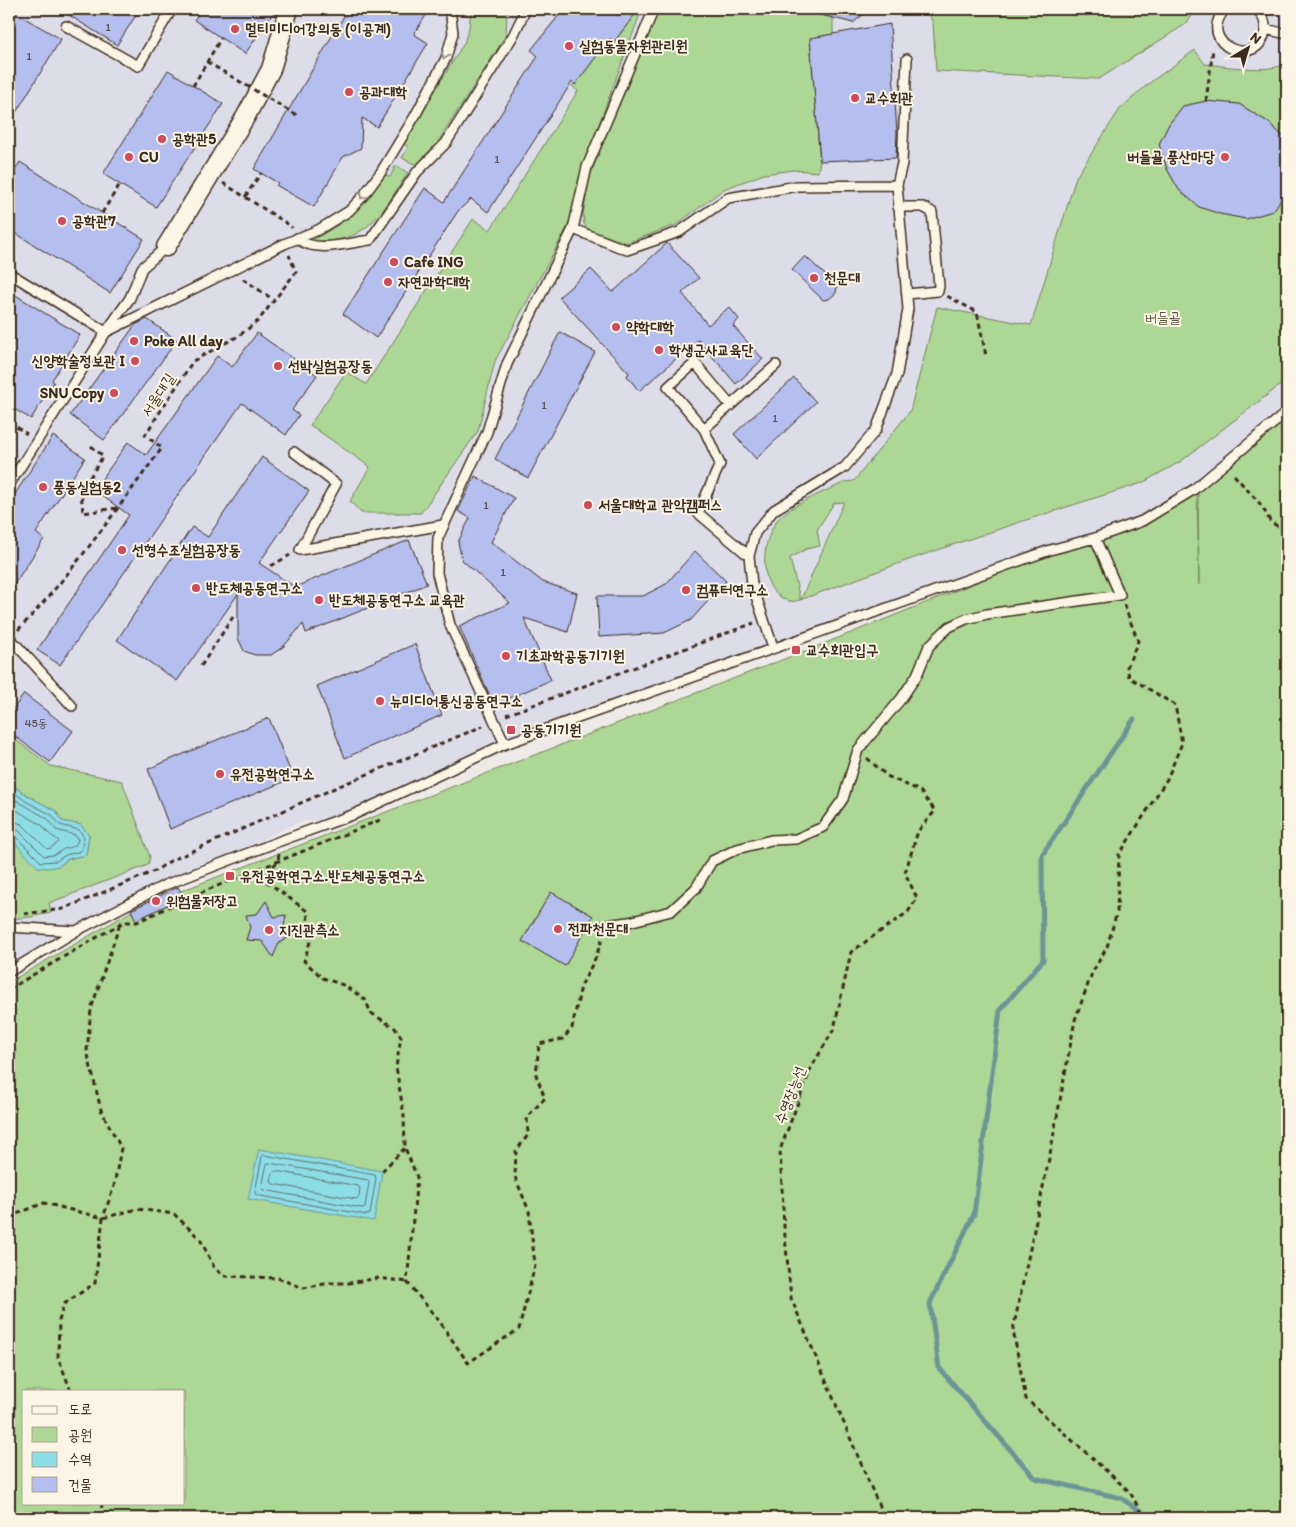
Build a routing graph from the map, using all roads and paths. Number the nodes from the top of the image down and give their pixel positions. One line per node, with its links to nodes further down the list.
1 (172, 9): 8 (lane)
2 (289, 9): 19 (street)
3 (450, 9): 26 (lane, one-way to 26)
4 (526, 9): 26 (lane)
5 (654, 9): 25 (lane)
6 (1225, 9): 12 (lane)
7 (1256, 9): 9 (lane)
8 (66, 26)
9 (1265, 29): 10 (lane); 12 (lane)
10 (1287, 34)
11 (221, 38): 14 (path)
12 (1228, 48): 16 (path)
13 (907, 59): 21 (lane)
14 (207, 62): 15 (path); 17 (path, bridge)
15 (193, 86)
16 (1206, 101)
17 (298, 116)
18 (262, 173): 22 (path)
19 (210, 175): 22 (path); 28 (street)
20 (120, 184): 24 (path)
21 (897, 185): 23 (lane); 25 (lane)
22 (245, 197): 26 (path)
23 (898, 208): 30 (lane); 31 (lane)
24 (102, 213)
25 (573, 229): 46 (lane)
26 (297, 238): 27 (lane)
27 (284, 244): 32 (lane); 44 (path, 서울대길)
28 (166, 247): 32 (lane)
29 (9, 273): 32 (lane)
30 (938, 291): 31 (lane); 33 (path)
31 (907, 294): 49 (lane)
32 (106, 332): 43 (lane)
33 (986, 356)
34 (776, 365): 35 (lane)
35 (731, 406): 38 (lane); 38 (lane)
36 (1287, 412): 47 (lane)
37 (9, 422): 39 (path)
38 (704, 429): 49 (lane)
39 (28, 435)
40 (92, 446): 44 (path)
41 (294, 452): 48 (lane)
42 (1234, 475): 45 (path)
43 (9, 485)
44 (117, 508): 54 (path, 서울대길)
45 (1287, 519)
46 (443, 525): 48 (lane); 60 (lane)
47 (1095, 538): 51 (lane); 55 (lane)
48 (300, 550): 50 (path)
49 (749, 556): 53 (lane)
50 (271, 566)
51 (1120, 595): 61 (lane); 82 (path)
52 (233, 617): 56 (path)
53 (764, 620): 55 (lane); 58 (path)
54 (10, 638): 57 (lane)
55 (773, 647): 60 (lane)
56 (201, 666)
57 (72, 706)
58 (506, 715)
59 (482, 726): 66 (path)
60 (505, 744): 63 (lane)
61 (858, 750): 68 (lane); 81 (path, 수영장능선)
62 (380, 820): 64 (path)
63 (280, 841): 64 (path); 65 (lane)
64 (278, 861): 67 (path); 73 (path)
65 (127, 904): 67 (path); 70 (lane)
66 (19, 915)
67 (120, 924): 72 (path); 76 (path)
68 (606, 925): 77 (path)
69 (9, 927): 70 (lane)
70 (76, 931): 71 (lane)
71 (9, 972)
72 (9, 989)
73 (406, 1148): 74 (path); 77 (path)
74 (382, 1171)
75 (9, 1217): 76 (path)
76 (103, 1218): 77 (path); 78 (path)
77 (407, 1282)
78 (71, 1390)
79 (101, 1504): 80 (path)
80 (104, 1518)
81 (884, 1518)
82 (1144, 1518)

